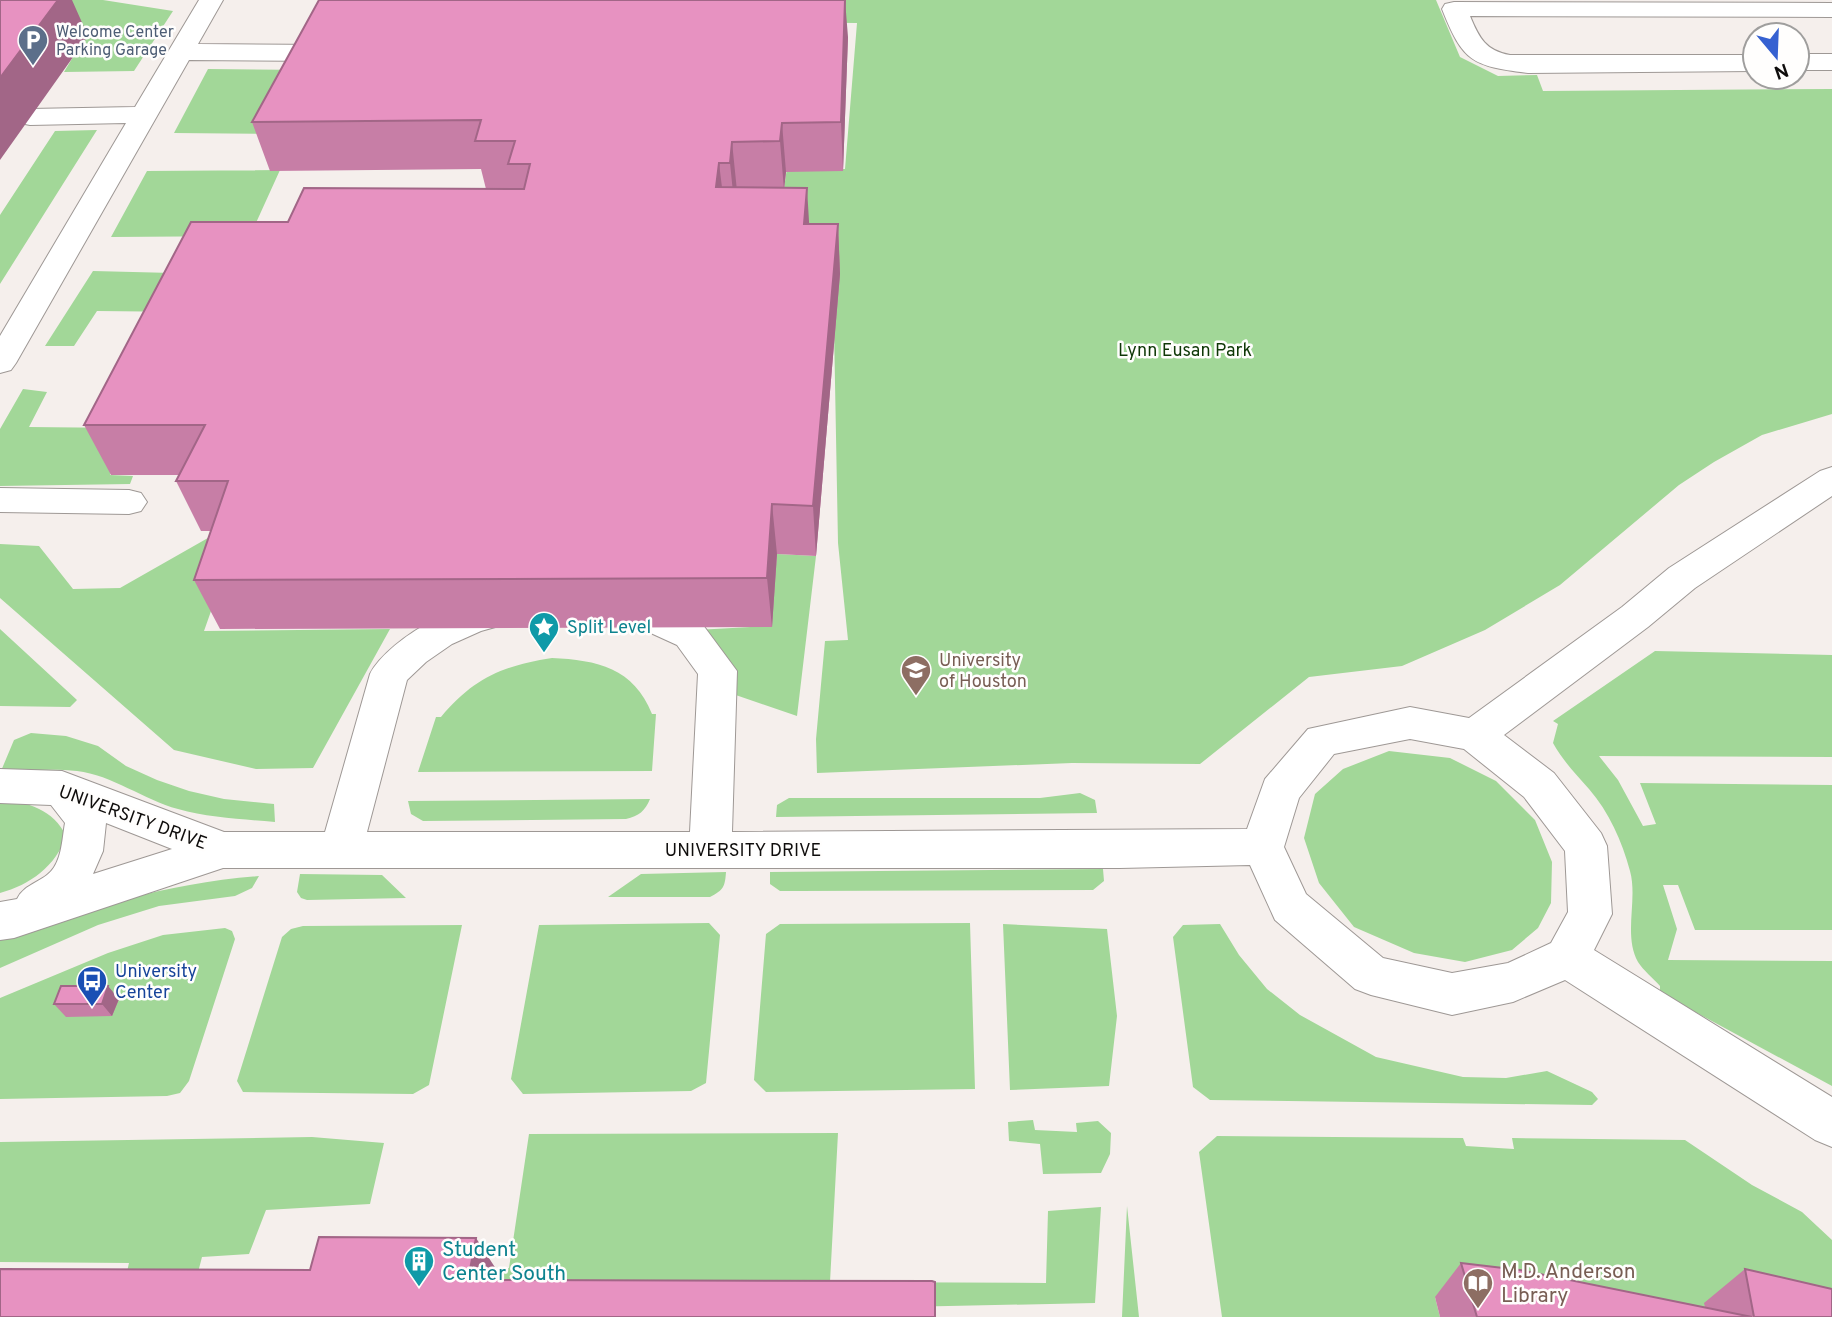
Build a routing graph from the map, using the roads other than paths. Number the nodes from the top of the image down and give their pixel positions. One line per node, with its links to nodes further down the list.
1 (211, 0): 3 (street)
2 (1832, 10): 7 (street)
3 (181, 52): 4 (street); 8 (street)
4 (325, 53)
5 (1811, 62): 6 (street)
6 (1832, 62)
7 (1741, 63)
8 (149, 107): 9 (street); 10 (street)
9 (37, 108)
10 (0, 363)
11 (1832, 480): 16 (street)
12 (0, 500): 13 (street)
13 (129, 502)
14 (538, 607): 20 (street)
15 (594, 609): 22 (street)
16 (1475, 735): 19 (street); 24 (street)
17 (0, 786): 18 (street, UNIVERSITY DRIVE)
18 (62, 788): 21 (street, UNIVERSITY DRIVE); 23 (street)
19 (1262, 846): 22 (street, UNIVERSITY DRIVE); 24 (street)
20 (341, 849): 21 (street, UNIVERSITY DRIVE); 22 (street, UNIVERSITY DRIVE)
21 (223, 850): 23 (street, UNIVERSITY DRIVE)
22 (709, 850)
23 (7, 920)
24 (1567, 957): 25 (street)
25 (1832, 1124)

